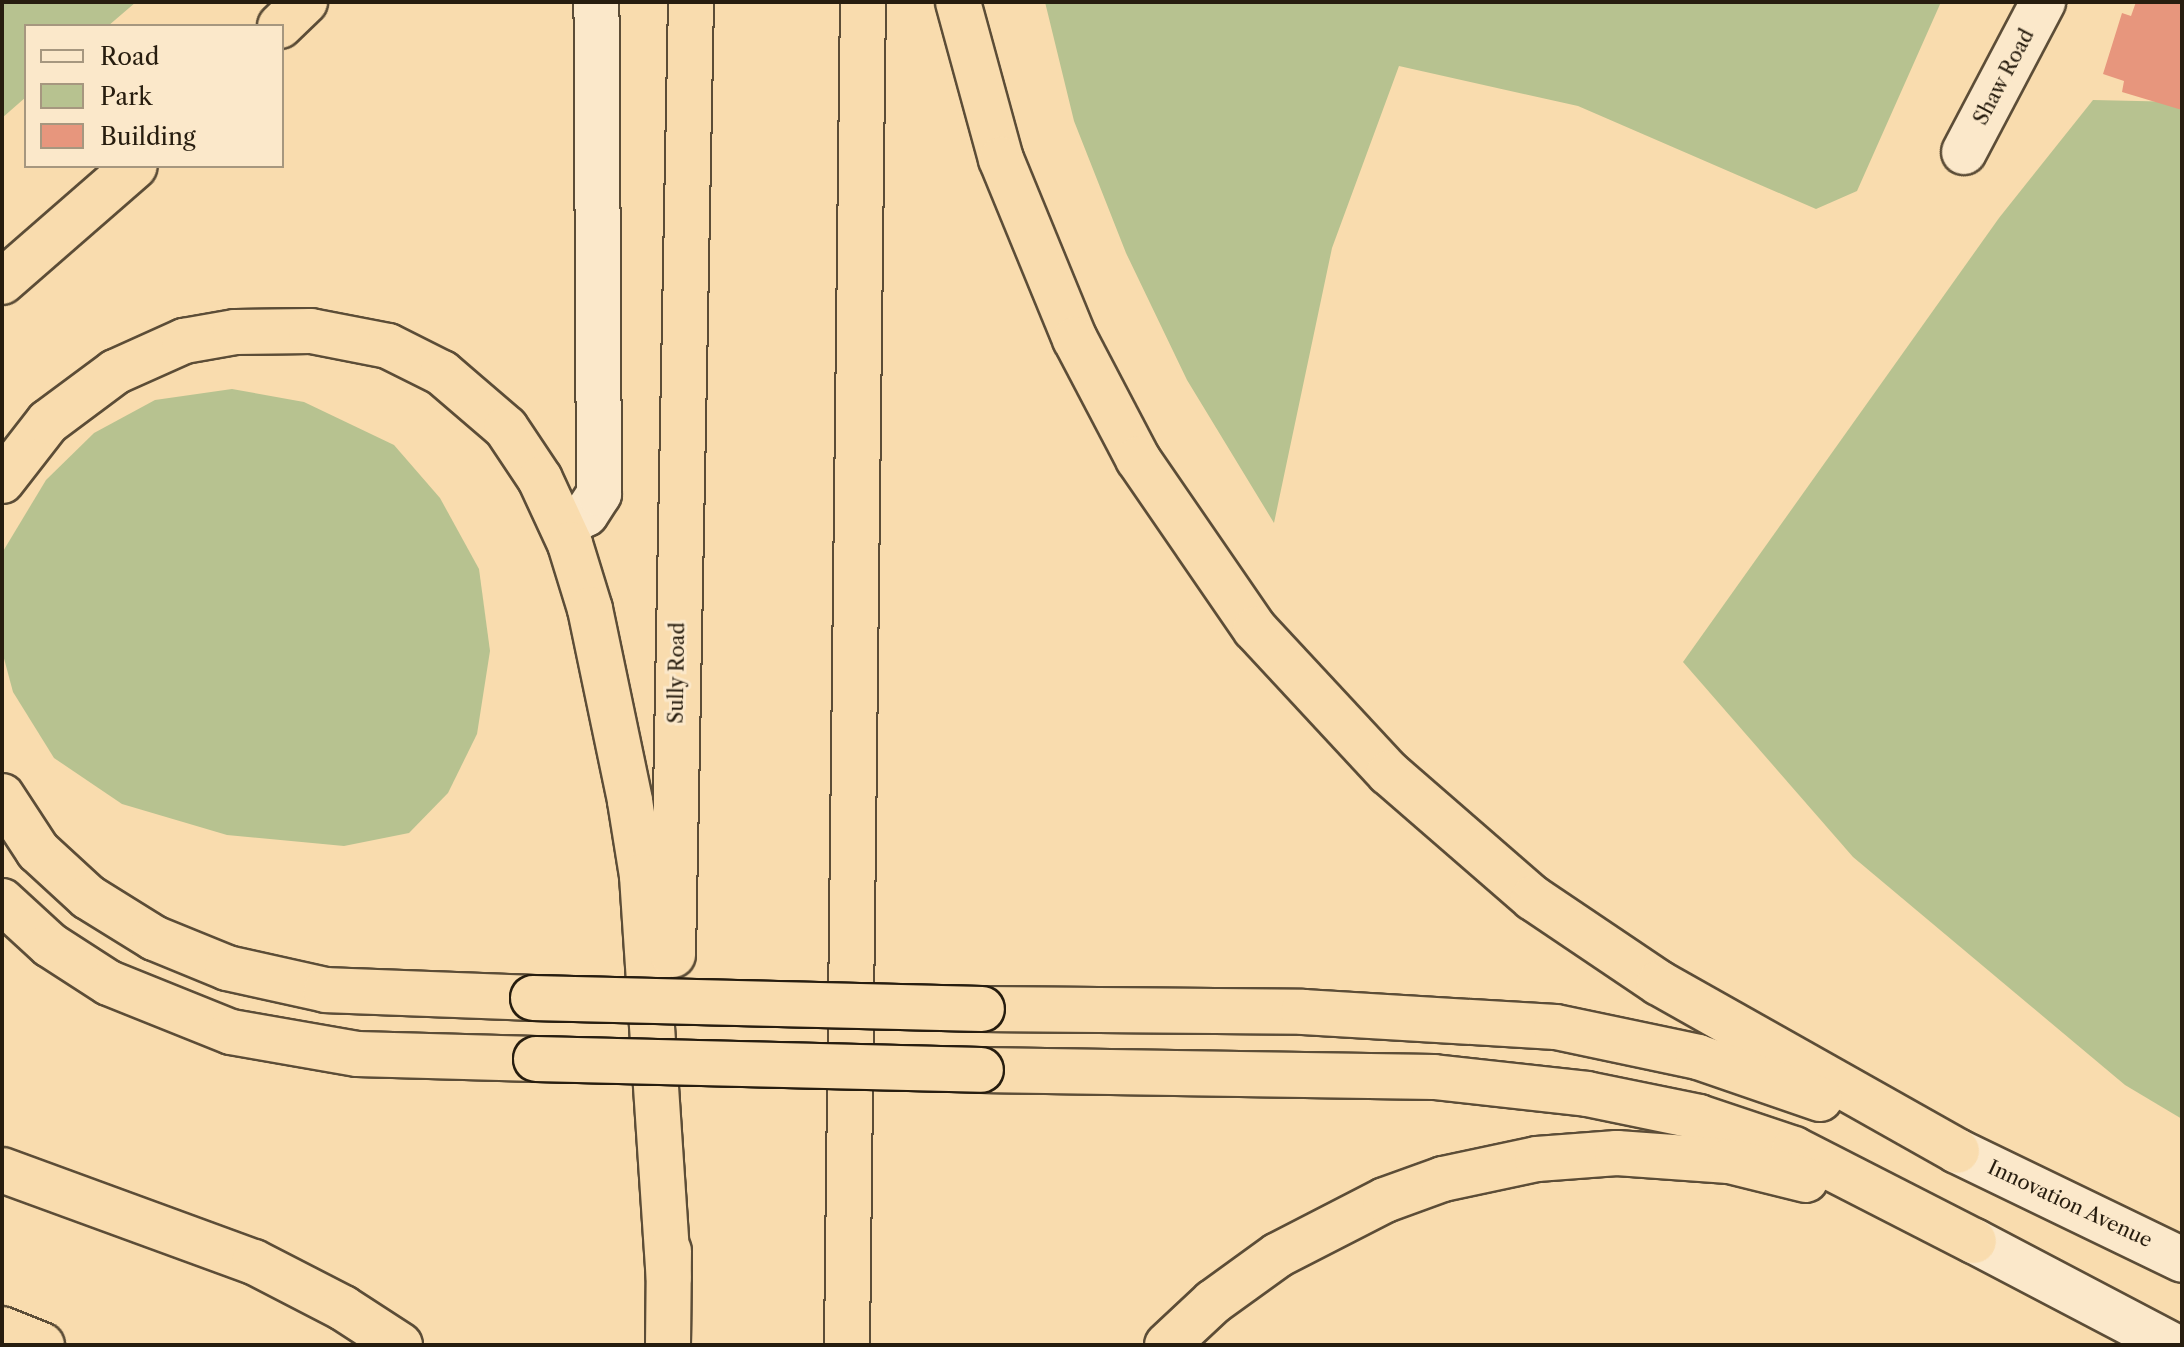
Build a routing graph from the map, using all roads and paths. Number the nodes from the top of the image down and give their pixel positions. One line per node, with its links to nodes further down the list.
1 (305, 2): 7 (highway)
2 (596, 2): 12 (street)
3 (691, 2): 19 (highway, Sully Road)
4 (863, 2): 24 (highway)
5 (958, 2): 15 (highway)
6 (2043, 2): 8 (street, Shaw Road)
7 (282, 24)
8 (1964, 152)
9 (133, 168): 10 (highway)
10 (2, 282)
11 (2, 481): 12 (highway)
12 (564, 526): 19 (highway)
13 (2, 796): 15 (highway, bridge)
14 (2, 901): 17 (highway, bridge)
15 (1957, 1151): 18 (street, Innovation Avenue)
16 (2, 1170): 22 (highway)
17 (1974, 1241): 25 (highway); 26 (street)
18 (2182, 1260)
19 (669, 1278): 23 (highway, Sully Road)
20 (2, 1329): 21 (highway)
21 (42, 1345)
22 (400, 1345)
23 (668, 1345)
24 (847, 1345)
25 (1167, 1345)
26 (2172, 1345)

